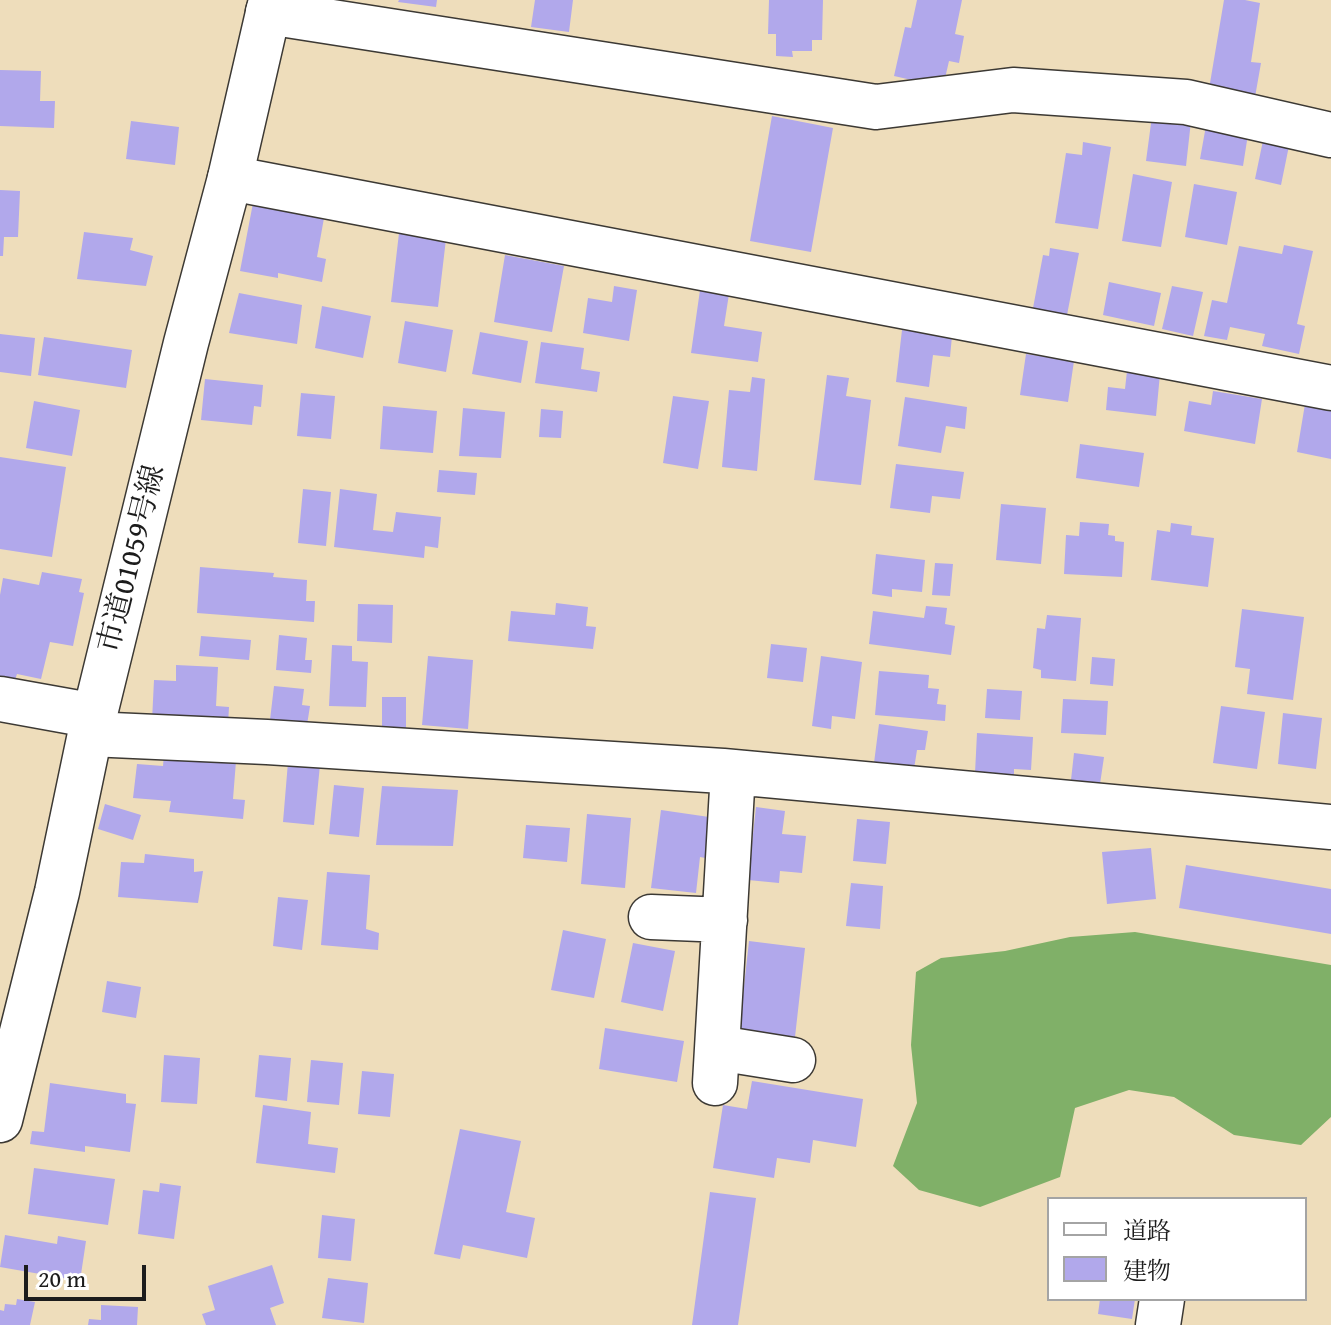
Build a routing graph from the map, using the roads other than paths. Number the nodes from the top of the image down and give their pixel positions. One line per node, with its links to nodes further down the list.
1 (270, 6): 2 (street); 3 (street, 市道01059号線)
2 (1331, 135)
3 (230, 178): 4 (street); 6 (street, 市道01059号線)
4 (1331, 388)
5 (0, 699): 6 (street)
6 (93, 725): 7 (street); 12 (street, 市道01059号線)
7 (733, 772): 8 (street); 10 (street)
8 (1331, 827)
9 (651, 917): 10 (street)
10 (725, 920): 11 (street)
11 (793, 1060)
12 (1, 1116)
13 (1162, 1301): 14 (street)
14 (1158, 1325)

